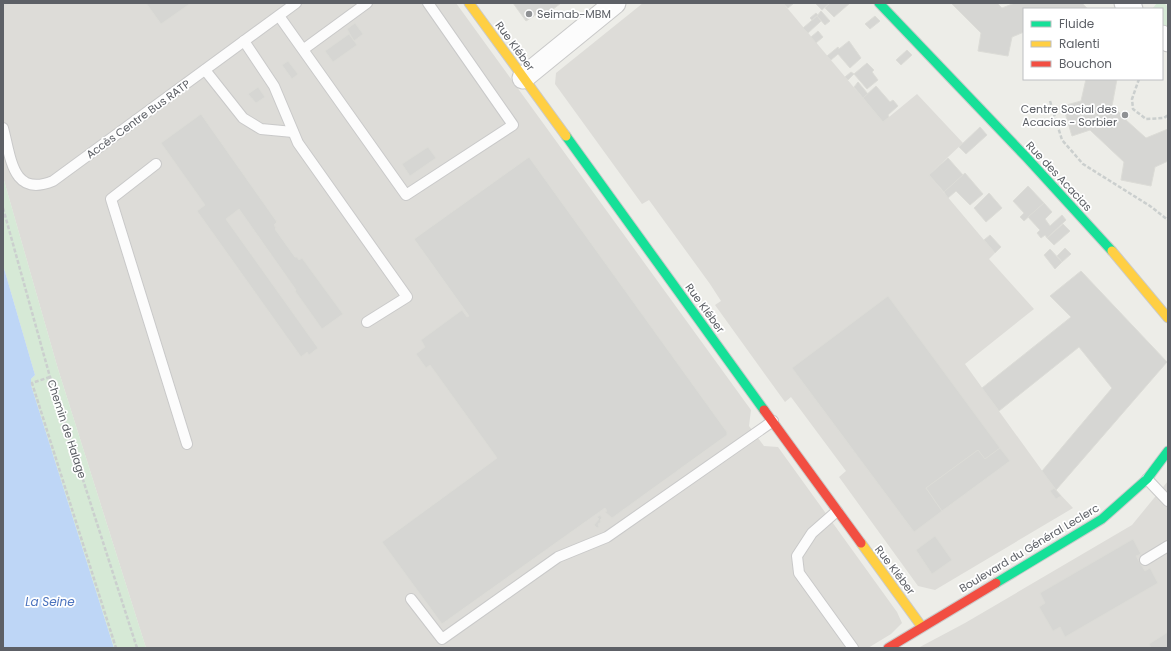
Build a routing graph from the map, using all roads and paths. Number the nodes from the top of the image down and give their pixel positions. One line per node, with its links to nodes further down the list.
1 (296, 3): 7 (lane, Accès Centre Bus RATP)
2 (367, 3): 9 (lane)
3 (428, 3): 9 (lane)
4 (469, 3): 11 (street, Rue Kléber)
5 (615, 3): 11 (street)
6 (879, 3): 20 (street, Rue des Acacias)
7 (279, 16): 8 (lane, Accès Centre Bus RATP); 9 (lane)
8 (244, 41): 10 (lane, Accès Centre Bus RATP); 16 (lane)
9 (304, 49)
10 (204, 70): 15 (lane, Accès Centre Bus RATP); 16 (lane)
11 (523, 78): 23 (street, Rue Kléber)
12 (1139, 80): 14 (path)
13 (1050, 101): 19 (path)
14 (1168, 115)
15 (3, 128)
16 (294, 132): 21 (lane)
17 (156, 164): 24 (lane)
18 (3, 208): 22 (path, Chemin de Halage)
19 (1168, 220)
20 (1168, 318)
21 (367, 322)
22 (50, 377): 33 (path); 34 (path, Chemin de Halage)
23 (772, 421): 28 (street, Rue Kléber); 31 (lane)
24 (187, 444)
25 (1168, 451): 26 (street, Boulevard du Général Leclerc)
26 (1147, 479): 27 (lane); 32 (street, Boulevard du Général Leclerc)
27 (1168, 502)
28 (837, 511): 32 (street, Rue Kléber); 35 (lane)
29 (1168, 546): 30 (lane)
30 (1145, 560)
31 (411, 599)
32 (922, 627): 36 (street, Boulevard du Général Leclerc)
33 (116, 648)
34 (137, 648)
35 (853, 648)
36 (888, 648)

